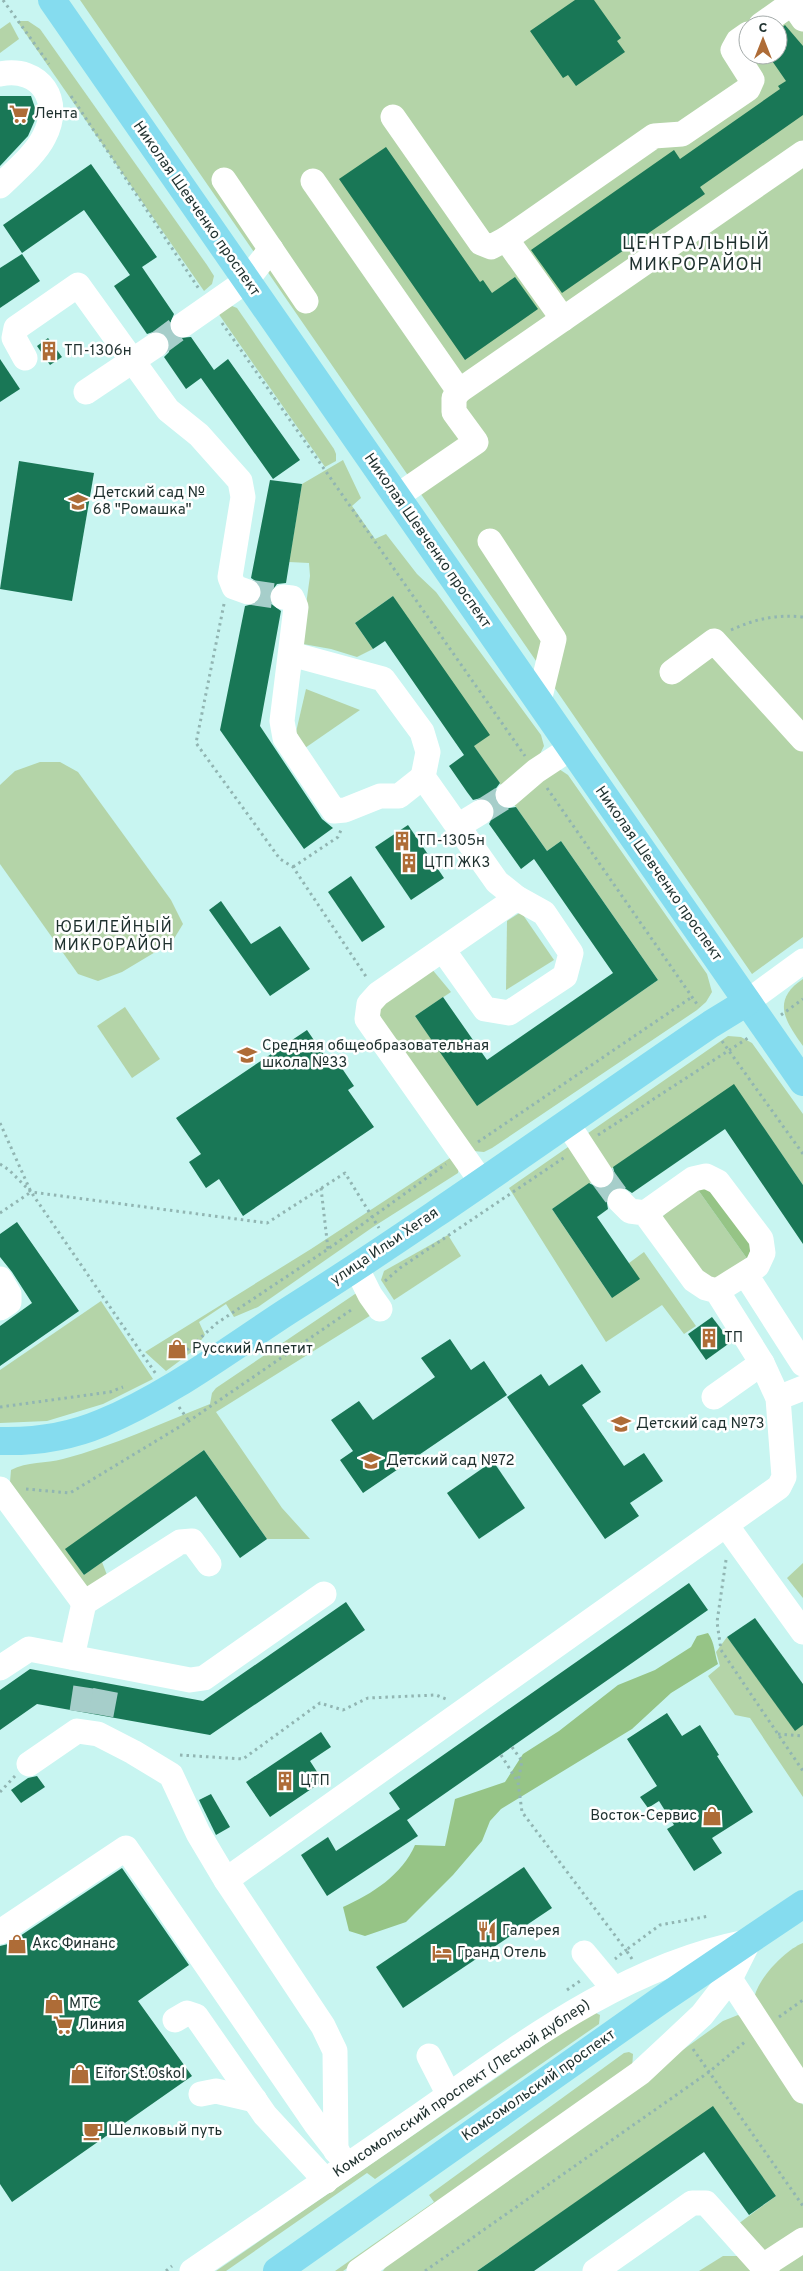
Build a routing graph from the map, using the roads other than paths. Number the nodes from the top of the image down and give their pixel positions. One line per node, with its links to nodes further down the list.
1 (52, 0): 15 (main road, Николая Шевченко проспект)
2 (775, 15): 3 (street)
3 (803, 19)
4 (738, 41): 5 (street)
5 (738, 58)
6 (743, 65): 13 (street)
7 (0, 74): 12 (street)
8 (393, 117): 13 (street)
9 (803, 153): 17 (street)
10 (224, 180): 14 (street)
11 (313, 182): 22 (street)
12 (0, 186)
13 (506, 239): 17 (street)
14 (270, 249): 15 (street); 16 (street)
15 (246, 281): 18 (street); 24 (main road, Николая Шевченко проспект)
16 (306, 301)
17 (563, 319): 22 (street)
18 (183, 326)
19 (156, 345): 21 (street)
20 (25, 358): 21 (street)
21 (133, 362): 23 (street); 26 (street)
22 (460, 391): 24 (street)
23 (86, 392)
24 (396, 497): 30 (main road, Николая Шевченко проспект)
25 (490, 541): 30 (street)
26 (239, 584)
27 (283, 597): 28 (street)
28 (291, 654): 33 (street); 33 (street)
29 (672, 672): 31 (street)
30 (538, 701): 32 (main road, Николая Шевченко проспект)
31 (803, 739)
32 (571, 748): 34 (street); 40 (main road, Николая Шевченко проспект)
33 (423, 777): 36 (street)
34 (508, 795)
35 (481, 812): 36 (street)
36 (458, 826): 37 (street)
37 (517, 898): 38 (street); 38 (street)
38 (443, 950): 44 (street)
39 (803, 961): 40 (street)
40 (747, 1002): 41 (main road, Николая Шевченко проспект); 42 (main road, улица Ильи Хегая)
41 (803, 1082)
42 (566, 1123): 43 (street); 44 (main road, улица Ильи Хегая)
43 (601, 1175)
44 (481, 1182): 47 (main road, улица Ильи Хегая)
45 (620, 1201): 46 (street)
46 (645, 1213): 48 (street); 50 (street)
47 (356, 1267): 51 (street); 58 (main road, улица Ильи Хегая)
48 (746, 1275): 50 (street); 54 (street)
49 (0, 1279): 52 (street)
50 (717, 1291): 53 (street)
51 (375, 1302)
52 (0, 1308)
53 (762, 1363): 56 (street); 57 (street)
54 (803, 1364)
55 (803, 1388): 57 (street)
56 (714, 1397)
57 (778, 1398): 59 (street)
58 (0, 1441)
59 (794, 1477): 61 (street)
60 (9, 1488): 64 (street)
61 (728, 1529): 65 (street); 69 (street)
62 (209, 1564): 64 (street)
63 (324, 1594): 67 (street)
64 (84, 1603): 67 (street)
65 (803, 1632)
66 (0, 1668): 67 (street)
67 (93, 1669)
68 (29, 1764): 69 (street)
69 (226, 1880): 82 (street)
70 (796, 1915): 72 (main road, Комсомольский проспект)
71 (0, 1932): 82 (street)
72 (749, 1941): 74 (street); 75 (street, Комсомольский проспект (Лесной дублер)); 88 (main road, Комсомольский проспект)
73 (584, 1953): 75 (street)
74 (730, 1979): 78 (street); 86 (street)
75 (614, 1989): 80 (street, Комсомольский проспект (Лесной дублер))
76 (175, 2020): 81 (street)
77 (429, 2056): 80 (street)
78 (803, 2091)
79 (201, 2094): 81 (street)
80 (449, 2095): 82 (street, Комсомольский проспект (Лесной дублер))
81 (255, 2100): 83 (street)
82 (342, 2158): 83 (street, Комсомольский проспект (Лесной дублер))
83 (326, 2181): 87 (street, Комсомольский проспект (Лесной дублер))
84 (803, 2240): 85 (street)
85 (765, 2268): 89 (street)
86 (361, 2270)
87 (192, 2271)
88 (277, 2271)
89 (595, 2271)

